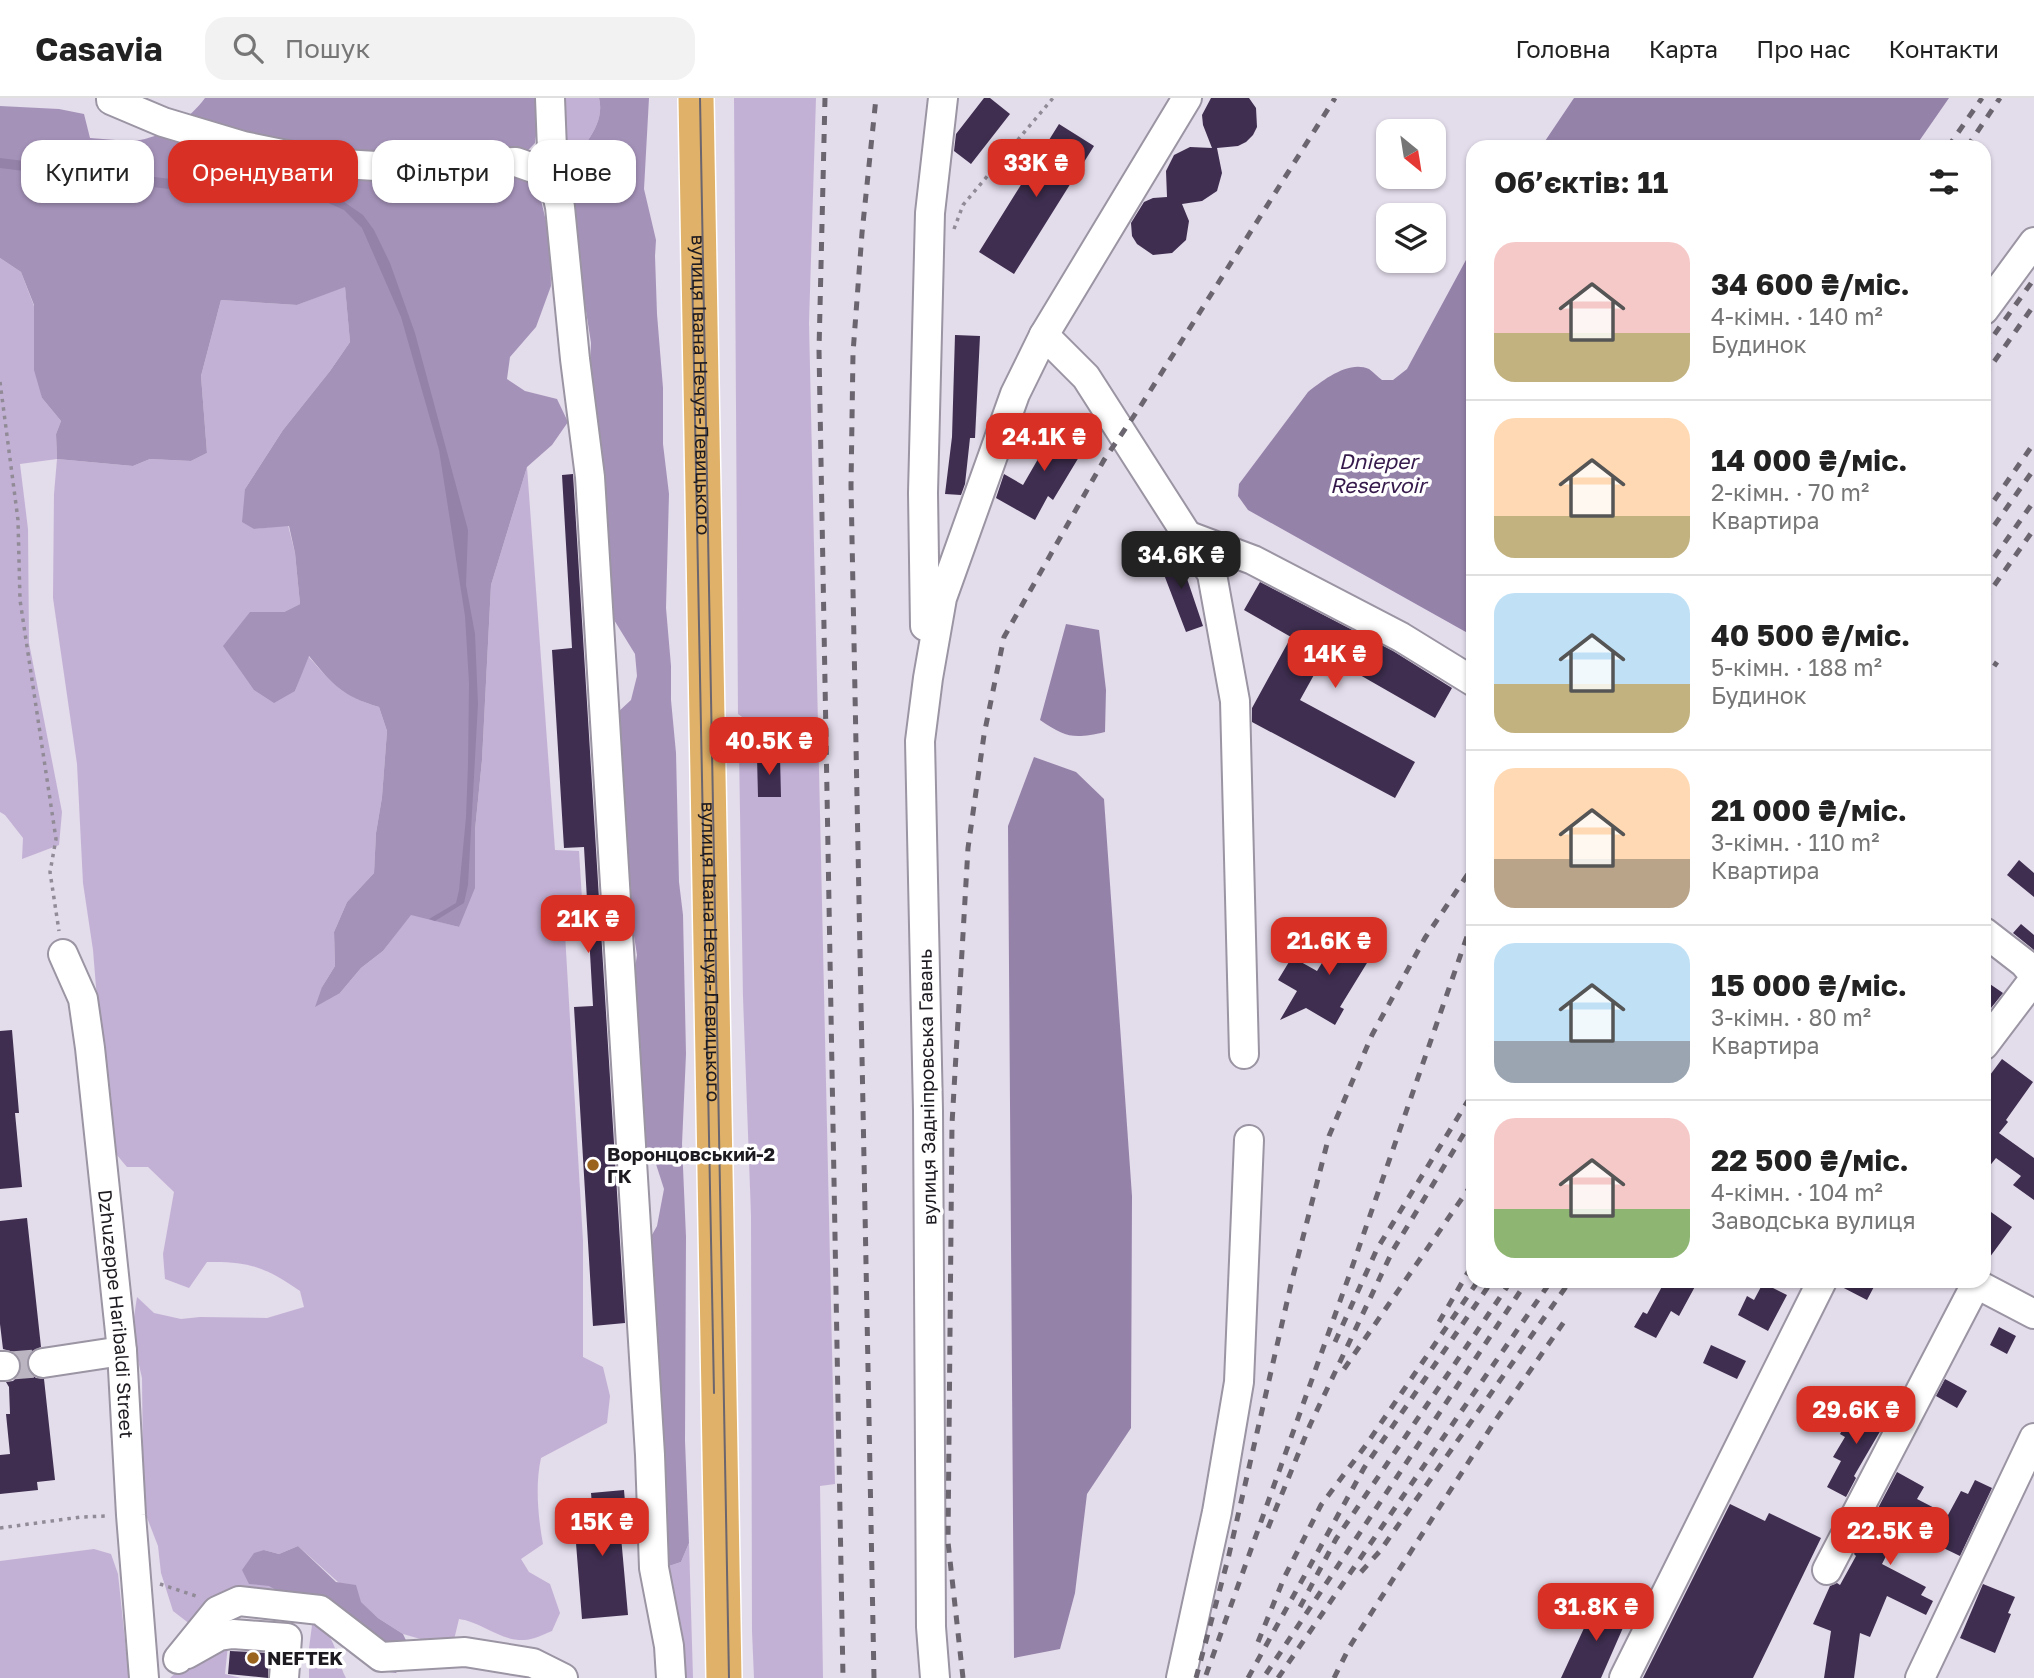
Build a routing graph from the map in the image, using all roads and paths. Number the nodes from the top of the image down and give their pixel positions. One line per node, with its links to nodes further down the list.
1 (550, 98): 7 (street)
2 (696, 98): 44 (main road, вулиця Івана Нечуя-Левицького)
3 (943, 98): 18 (street)
4 (1053, 98): 10 (path)
5 (1186, 98): 13 (street, вулиця Задніпровська Гавань)
6 (109, 99): 8 (street)
7 (552, 140)
8 (528, 166)
9 (559, 203): 32 (street)
10 (952, 235)
11 (2034, 242): 12 (street)
12 (1991, 300)
13 (1044, 335): 15 (street); 18 (street, вулиця Задніпровська Гавань)
14 (0, 382): 20 (path)
15 (1189, 536): 17 (street); 23 (street)
16 (585, 658): 32 (street)
17 (1466, 677)
18 (928, 678): 45 (street, вулиця Задніпровська Гавань)
19 (1991, 937): 21 (street)
20 (63, 954): 29 (street, Dzhuzeppe Haribaldi Street)
21 (2034, 977): 22 (street)
22 (1991, 1035)
23 (1244, 1054)
24 (1249, 1140): 46 (street)
25 (1819, 1288): 47 (street)
26 (1970, 1288): 35 (street)
27 (1984, 1288): 28 (street)
28 (2034, 1314)
29 (122, 1351): 30 (street); 33 (street, Dzhuzeppe Haribaldi Street)
30 (43, 1363)
31 (2034, 1438): 48 (street)
32 (650, 1455): 43 (street)
33 (131, 1515): 34 (path); 36 (street, Dzhuzeppe Haribaldi Street)
34 (0, 1528)
35 (1827, 1570)
36 (135, 1574): 37 (path); 40 (street, Dzhuzeppe Haribaldi Street)
37 (221, 1609): 38 (street); 39 (street)
38 (415, 1666): 42 (street)
39 (168, 1669): 41 (street)
40 (144, 1678)
41 (284, 1678)
42 (563, 1678)
43 (671, 1678)
44 (724, 1678)
45 (935, 1678)
46 (1181, 1678)
47 (1624, 1678)
48 (1920, 1678)

